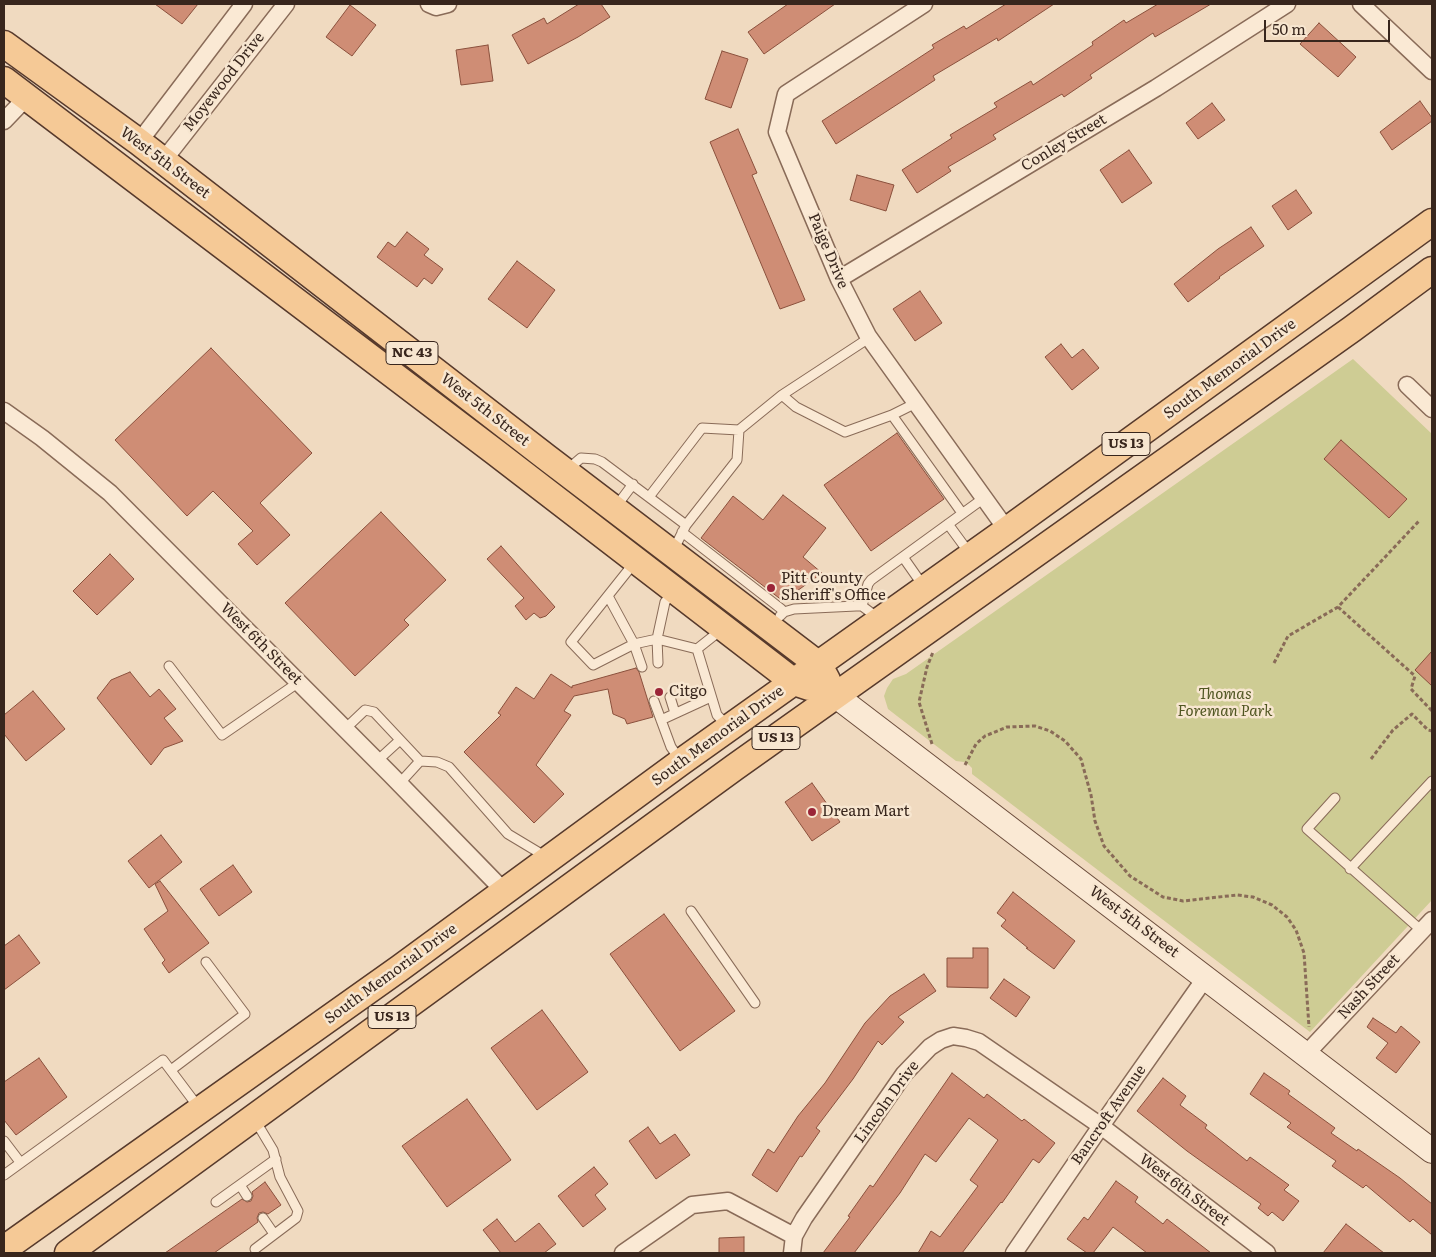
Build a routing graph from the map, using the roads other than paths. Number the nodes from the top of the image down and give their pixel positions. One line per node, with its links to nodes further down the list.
1 (244, 4): 14 (street, Moyewood Drive)
2 (286, 4): 15 (street, Moyewood Drive)
3 (429, 4): 4 (street)
4 (448, 4)
5 (924, 4): 18 (street, Paige Drive)
6 (1287, 4): 18 (street, Conley Street)
7 (1361, 4): 10 (street)
8 (4, 44): 14 (main road, West 5th Street / NC 43)
9 (4, 66): 15 (main road)
10 (1432, 71)
11 (4, 80): 12 (main road, West 5th Street / NC 43)
12 (28, 98): 13 (street); 38 (main road, West 5th Street / NC 43)
13 (4, 121)
14 (139, 142): 15 (main road, West 5th Street / NC 43)
15 (163, 161): 27 (main road, West 5th Street / NC 43)
16 (1432, 222): 34 (main road, South Memorial Drive / US 13)
17 (1432, 270): 54 (main road, US 13)
18 (839, 279): 19 (street, Paige Drive)
19 (869, 338): 21 (lane); 22 (street, Paige Drive)
20 (1407, 385): 23 (street)
21 (782, 394): 25 (lane); 26 (lane)
22 (916, 403): 25 (lane); 30 (street, Paige Drive)
23 (1432, 408)
24 (4, 411): 52 (street, West 6th Street)
25 (892, 415): 32 (lane)
26 (739, 430): 29 (lane); 35 (lane)
27 (565, 472): 28 (lane); 31 (main road, West 5th Street / NC 43)
28 (633, 484): 29 (lane); 31 (lane)
29 (649, 497): 35 (lane)
30 (984, 498): 32 (lane); 34 (street, Paige Drive)
31 (614, 509): 35 (main road, West 5th Street / NC 43)
32 (962, 514): 33 (lane)
33 (948, 524): 36 (lane); 37 (lane)
34 (1007, 530): 36 (main road, South Memorial Drive / US 13)
35 (680, 537): 43 (main road, West 5th Street / NC 43)
36 (971, 556): 39 (main road, South Memorial Drive / US 13)
37 (903, 557): 39 (lane); 42 (lane)
38 (636, 560): 40 (main road, West 5th Street / NC 43); 41 (lane)
39 (925, 589): 42 (main road, South Memorial Drive / US 13)
40 (674, 590): 44 (main road, West 5th Street / NC 43); 45 (lane)
41 (608, 596): 46 (lane); 46 (lane)
42 (872, 613): 43 (lane); 49 (main road, South Memorial Drive / US 13)
43 (776, 620): 49 (main road, West 5th Street / NC 43)
44 (723, 628): 47 (lane); 53 (main road, West 5th Street / NC 43)
45 (657, 639): 46 (lane); 47 (lane); 48 (lane)
46 (634, 644): 51 (lane)
47 (697, 649): 56 (lane)
48 (658, 663)
49 (819, 664): 53 (main road, South Memorial Drive / US 13); 54 (main road, West 5th Street / NC 43)
50 (169, 666): 52 (lane)
51 (642, 667)
52 (299, 682): 61 (street, West 6th Street)
53 (794, 682): 54 (main road, West 5th Street); 60 (main road, South Memorial Drive / US 13)
54 (836, 696): 75 (main road, West 5th Street); 80 (main road, US 13)
55 (670, 697): 58 (lane)
56 (711, 697): 58 (lane); 60 (lane)
57 (654, 701): 59 (lane)
58 (676, 713): 59 (lane)
59 (661, 720): 65 (lane)
60 (730, 728): 65 (main road, South Memorial Drive / US 13)
61 (345, 729): 62 (lane); 63 (street, West 6th Street)
62 (400, 740): 63 (lane); 64 (lane)
63 (377, 761): 67 (street, West 6th Street)
64 (420, 761): 67 (lane); 69 (lane)
65 (682, 762): 69 (main road, South Memorial Drive / US 13)
66 (1432, 782): 70 (lane)
67 (399, 784): 71 (street, West 6th Street)
68 (1335, 798): 70 (lane)
69 (546, 861): 71 (main road, South Memorial Drive / US 13)
70 (1350, 868): 73 (lane)
71 (504, 892): 79 (main road, South Memorial Drive / US 13)
72 (691, 911): 76 (lane)
73 (1427, 926): 77 (street, Nash Street)
74 (206, 962): 78 (lane)
75 (1206, 977): 77 (main road, West 5th Street); 81 (street, Bancroft Avenue)
76 (755, 1003)
77 (1308, 1043): 83 (main road, West 5th Street)
78 (171, 1070): 79 (lane); 85 (lane)
79 (200, 1110): 93 (main road, South Memorial Drive / US 13)
80 (254, 1118): 84 (lane); 95 (main road, US 13)
81 (1100, 1126): 92 (street, Lincoln Drive); 98 (street, Bancroft Avenue); 99 (street, West 6th Street)
82 (4, 1141): 85 (lane)
83 (1432, 1151)
84 (276, 1159): 87 (lane); 91 (lane)
85 (20, 1162): 86 (lane)
86 (4, 1175)
87 (240, 1185): 88 (lane); 89 (lane)
88 (247, 1196)
89 (216, 1202)
90 (263, 1218): 91 (lane)
91 (274, 1234): 94 (lane)
92 (794, 1236): 96 (street); 97 (street, Lincoln Drive)
93 (4, 1249)
94 (255, 1249)
95 (68, 1253)
96 (623, 1253)
97 (792, 1253)
98 (1014, 1253)
99 (1268, 1253)

